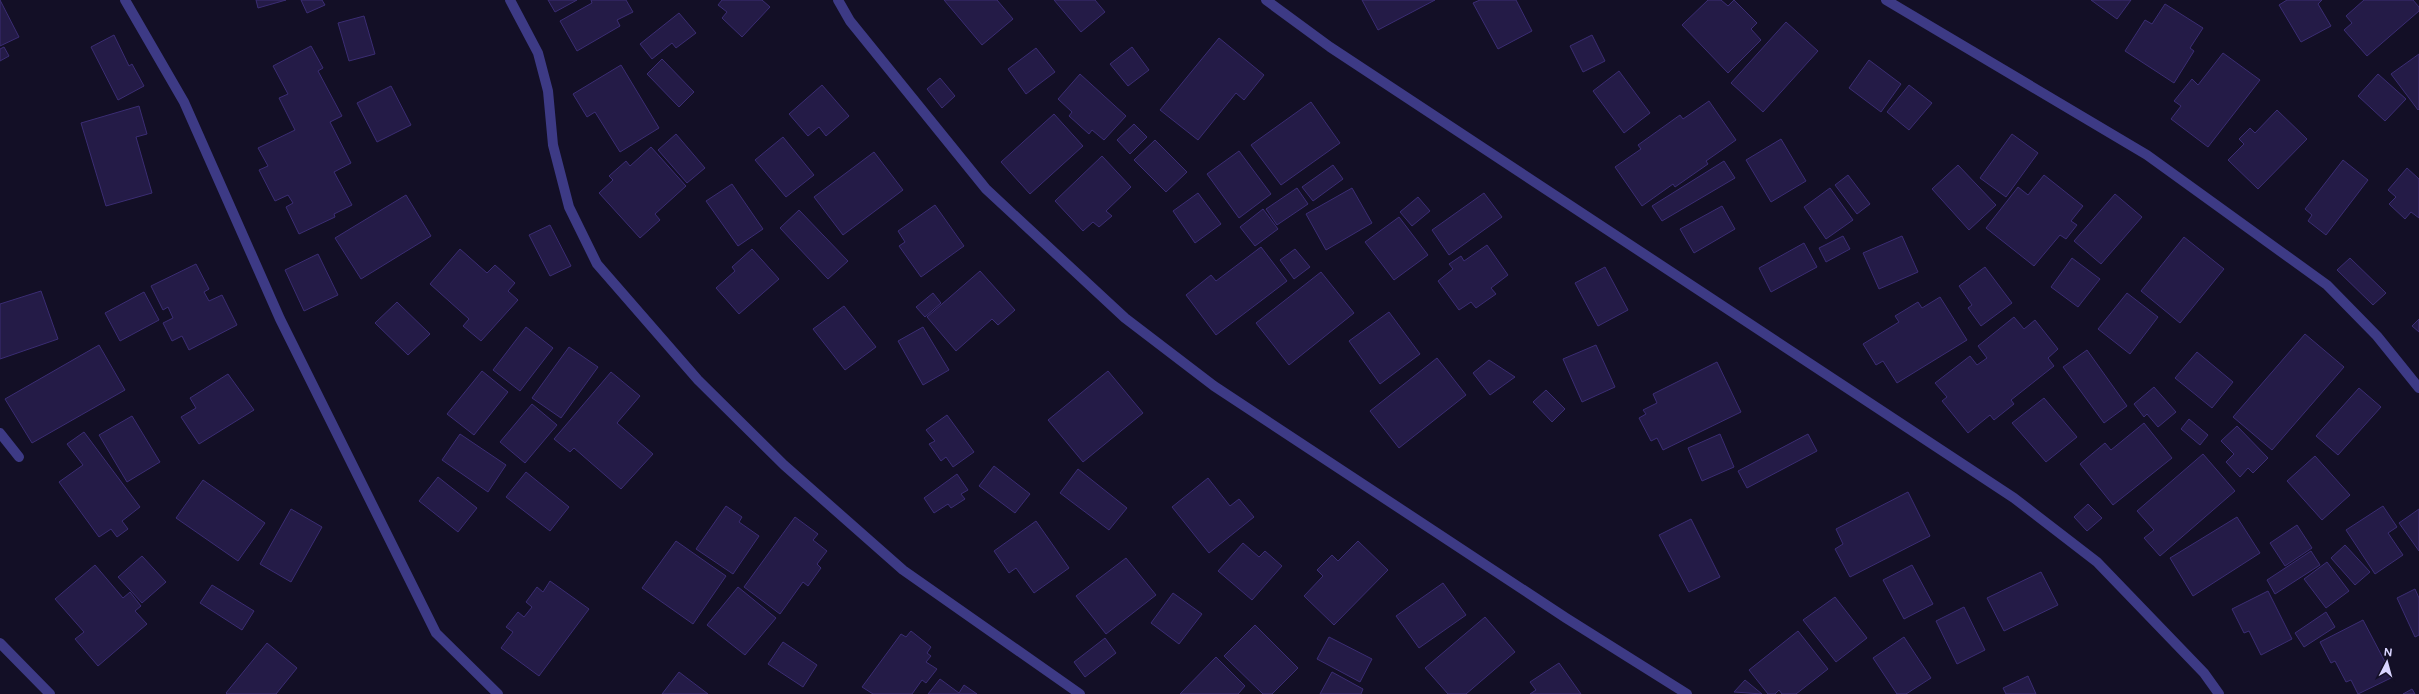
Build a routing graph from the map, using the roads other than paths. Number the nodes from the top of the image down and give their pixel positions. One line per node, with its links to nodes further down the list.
1 (125, 0): 11 (street)
2 (510, 0): 12 (street)
3 (838, 0): 13 (street)
4 (1266, 0): 14 (street)
5 (1886, 0): 6 (street)
6 (2419, 388)
7 (0, 432): 8 (street)
8 (19, 457)
9 (0, 642): 10 (street)
10 (50, 694)
11 (498, 694)
12 (1080, 694)
13 (1687, 694)
14 (2219, 694)

